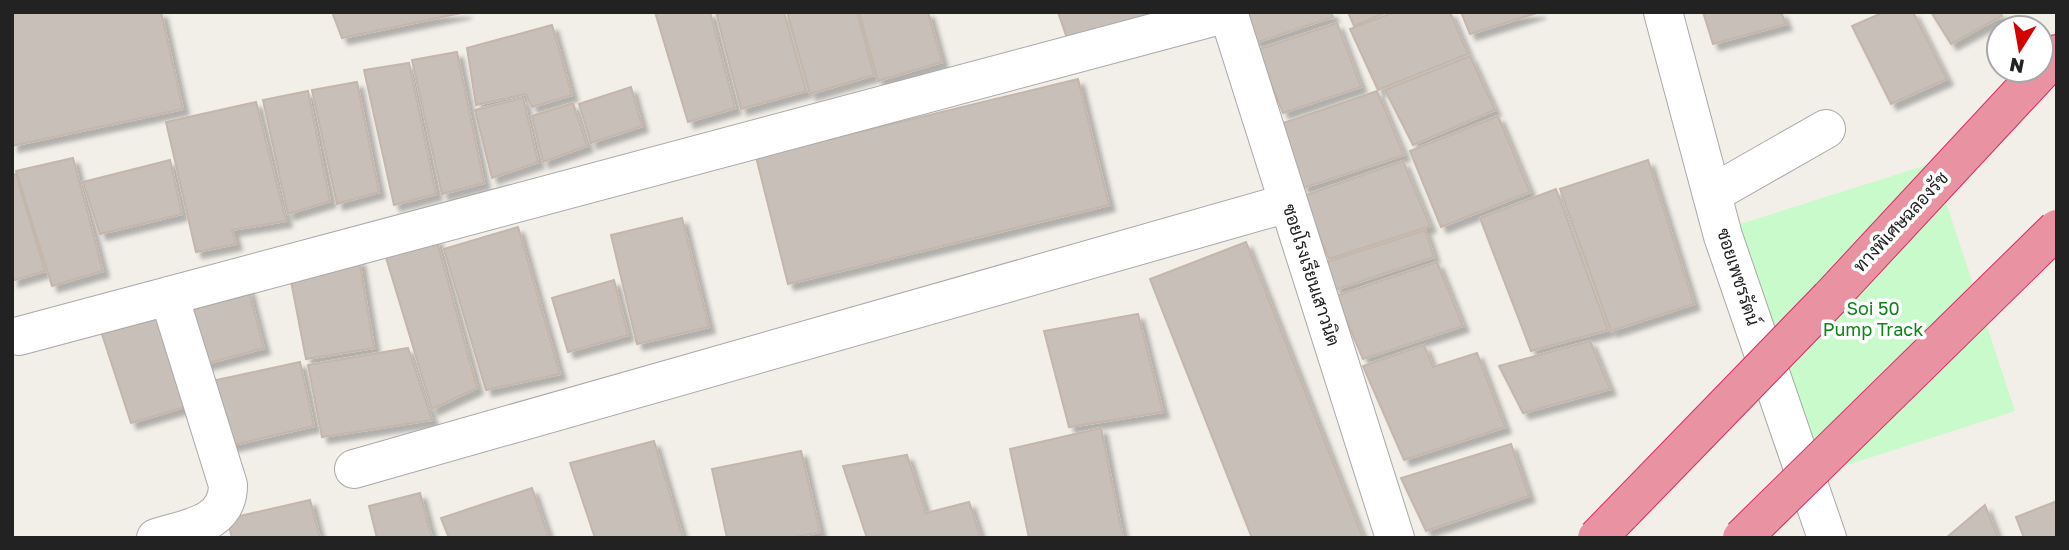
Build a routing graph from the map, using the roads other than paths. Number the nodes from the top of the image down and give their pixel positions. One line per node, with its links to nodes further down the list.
1 (1663, 12): 5 (street, ซอยเพชรรัตน์)
2 (1228, 13): 6 (street, ซอยโรงเรียนเสาวนิต); 8 (street)
3 (2057, 54): 13 (highway, ทางพิเศษฉลองรัช, bridge)
4 (1826, 129): 5 (street)
5 (1712, 194): 15 (street, ซอยเพชรรัตน์)
6 (1288, 203): 10 (street); 12 (street, ซอยโรงเรียนเสาวนิต)
7 (2057, 229): 14 (highway, bridge)
8 (169, 296): 9 (street); 11 (street)
9 (19, 337)
10 (354, 469)
11 (156, 538)
12 (1395, 538)
13 (1597, 538)
14 (1742, 538)
15 (1827, 538)

